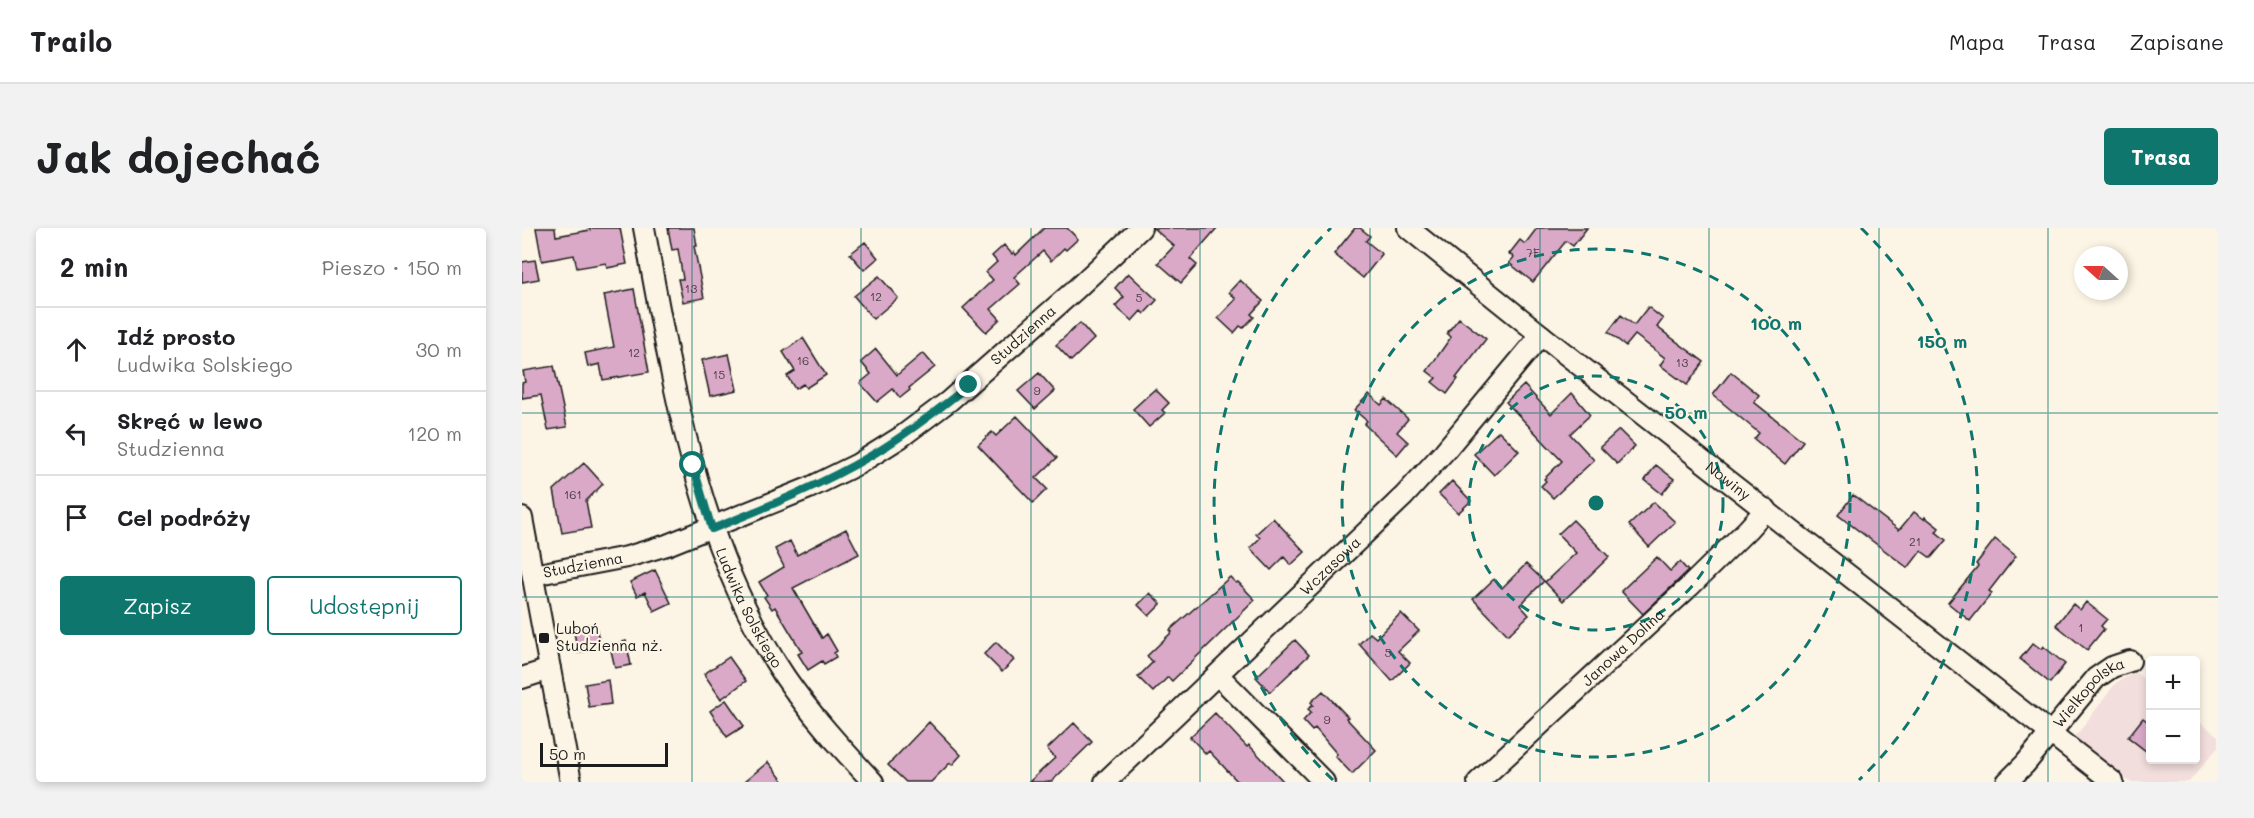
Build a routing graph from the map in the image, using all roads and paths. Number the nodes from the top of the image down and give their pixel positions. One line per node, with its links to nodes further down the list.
1 (644, 228): 7 (street, Ludwika Solskiego)
2 (1141, 228): 7 (street, Studzienna)
3 (1408, 228): 4 (street, Nowiny)
4 (1541, 335): 5 (street, Nowiny); 11 (street, Wczasowa)
5 (1766, 509): 13 (street, Nowiny); 18 (street, Janowa Dolina)
6 (522, 518): 8 (street)
7 (712, 529): 8 (street, Studzienna); 15 (street, Ludwika Solskiego)
8 (533, 575): 10 (street)
9 (2130, 660): 13 (street, Wielkopolska)
10 (550, 669): 12 (street); 14 (street)
11 (1218, 675): 16 (street, Wczasowa); 17 (street)
12 (522, 678)
13 (2050, 731): 19 (street); 20 (street, Nowiny)
14 (571, 782)
15 (873, 782)
16 (1105, 782)
17 (1324, 782)
18 (1479, 782)
19 (2007, 782)
20 (2114, 782)

